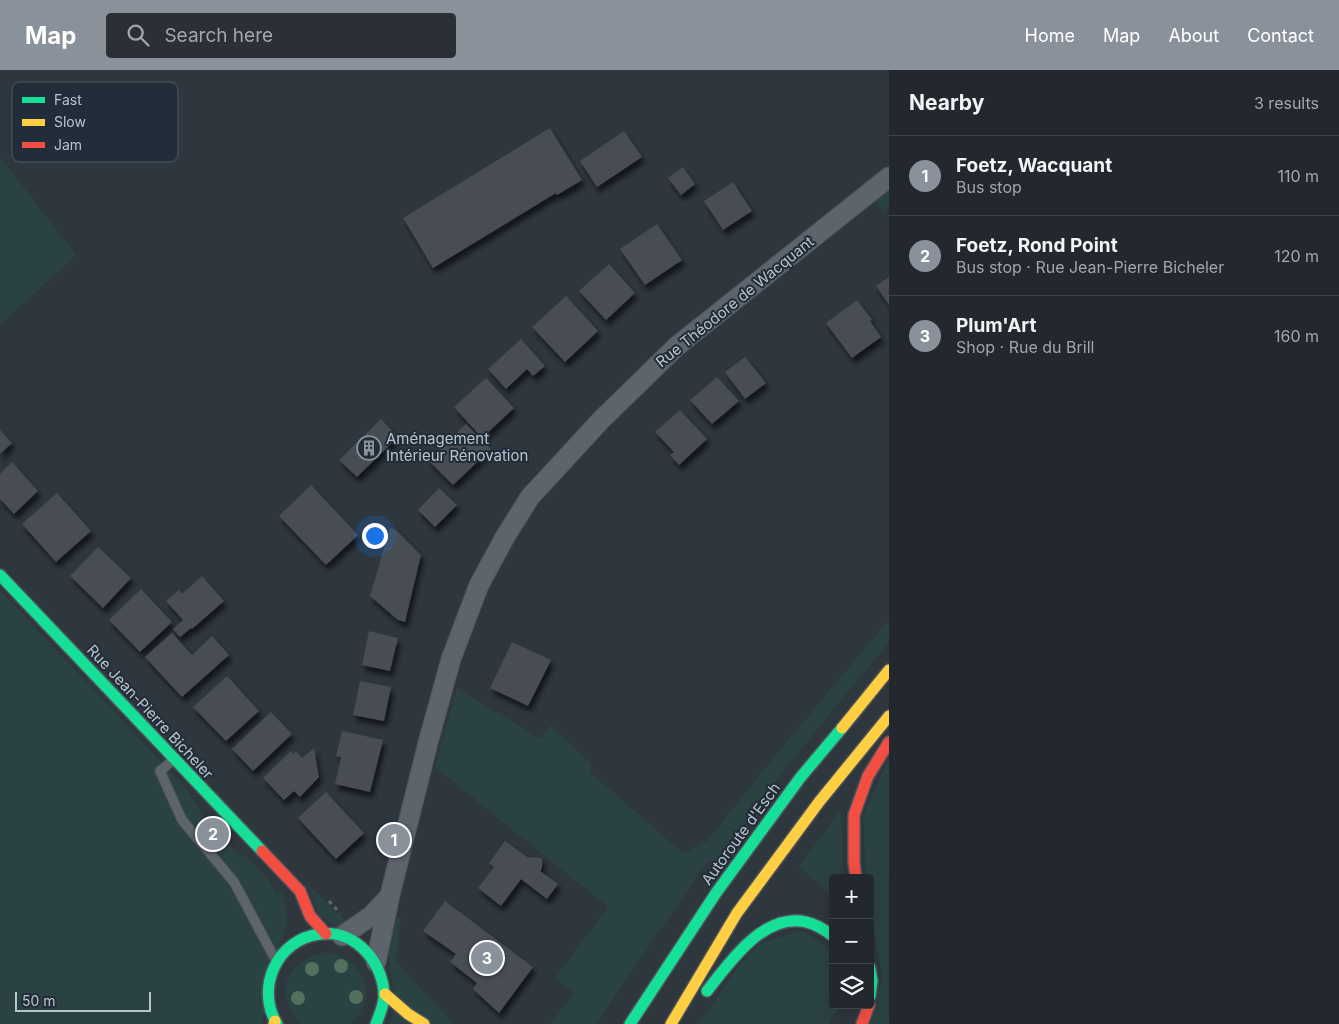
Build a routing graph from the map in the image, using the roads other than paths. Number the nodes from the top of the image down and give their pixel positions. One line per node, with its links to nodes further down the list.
1 (889, 177): 9 (street, Rue Théodore de Wacquant)
2 (0, 575): 6 (main road, Rue Jean-Pierre Bicheler)
3 (889, 670): 20 (main road, Autoroute d'Esch)
4 (889, 716): 21 (main road)
5 (889, 742): 8 (main road)
6 (174, 759): 7 (main road, Rue Jean-Pierre Bicheler); 13 (lane)
7 (279, 868): 10 (main road, Rue Jean-Pierre Bicheler); 12 (main road, Rue Jean-Pierre Bicheler)
8 (855, 874)
9 (390, 895): 12 (street, Rue Théodore de Wacquant); 14 (street, Rue Théodore de Wacquant)
10 (290, 896)
11 (829, 933): 22 (main road)
12 (334, 935): 13 (main road); 14 (main road)
13 (276, 961): 17 (main road)
14 (376, 962): 15 (main road)
15 (385, 994): 18 (main road); 19 (main road)
16 (868, 1009): 23 (main road)
17 (275, 1023)
18 (376, 1024)
19 (424, 1024)
20 (630, 1024)
21 (671, 1024)
22 (682, 1024)
23 (862, 1024)

